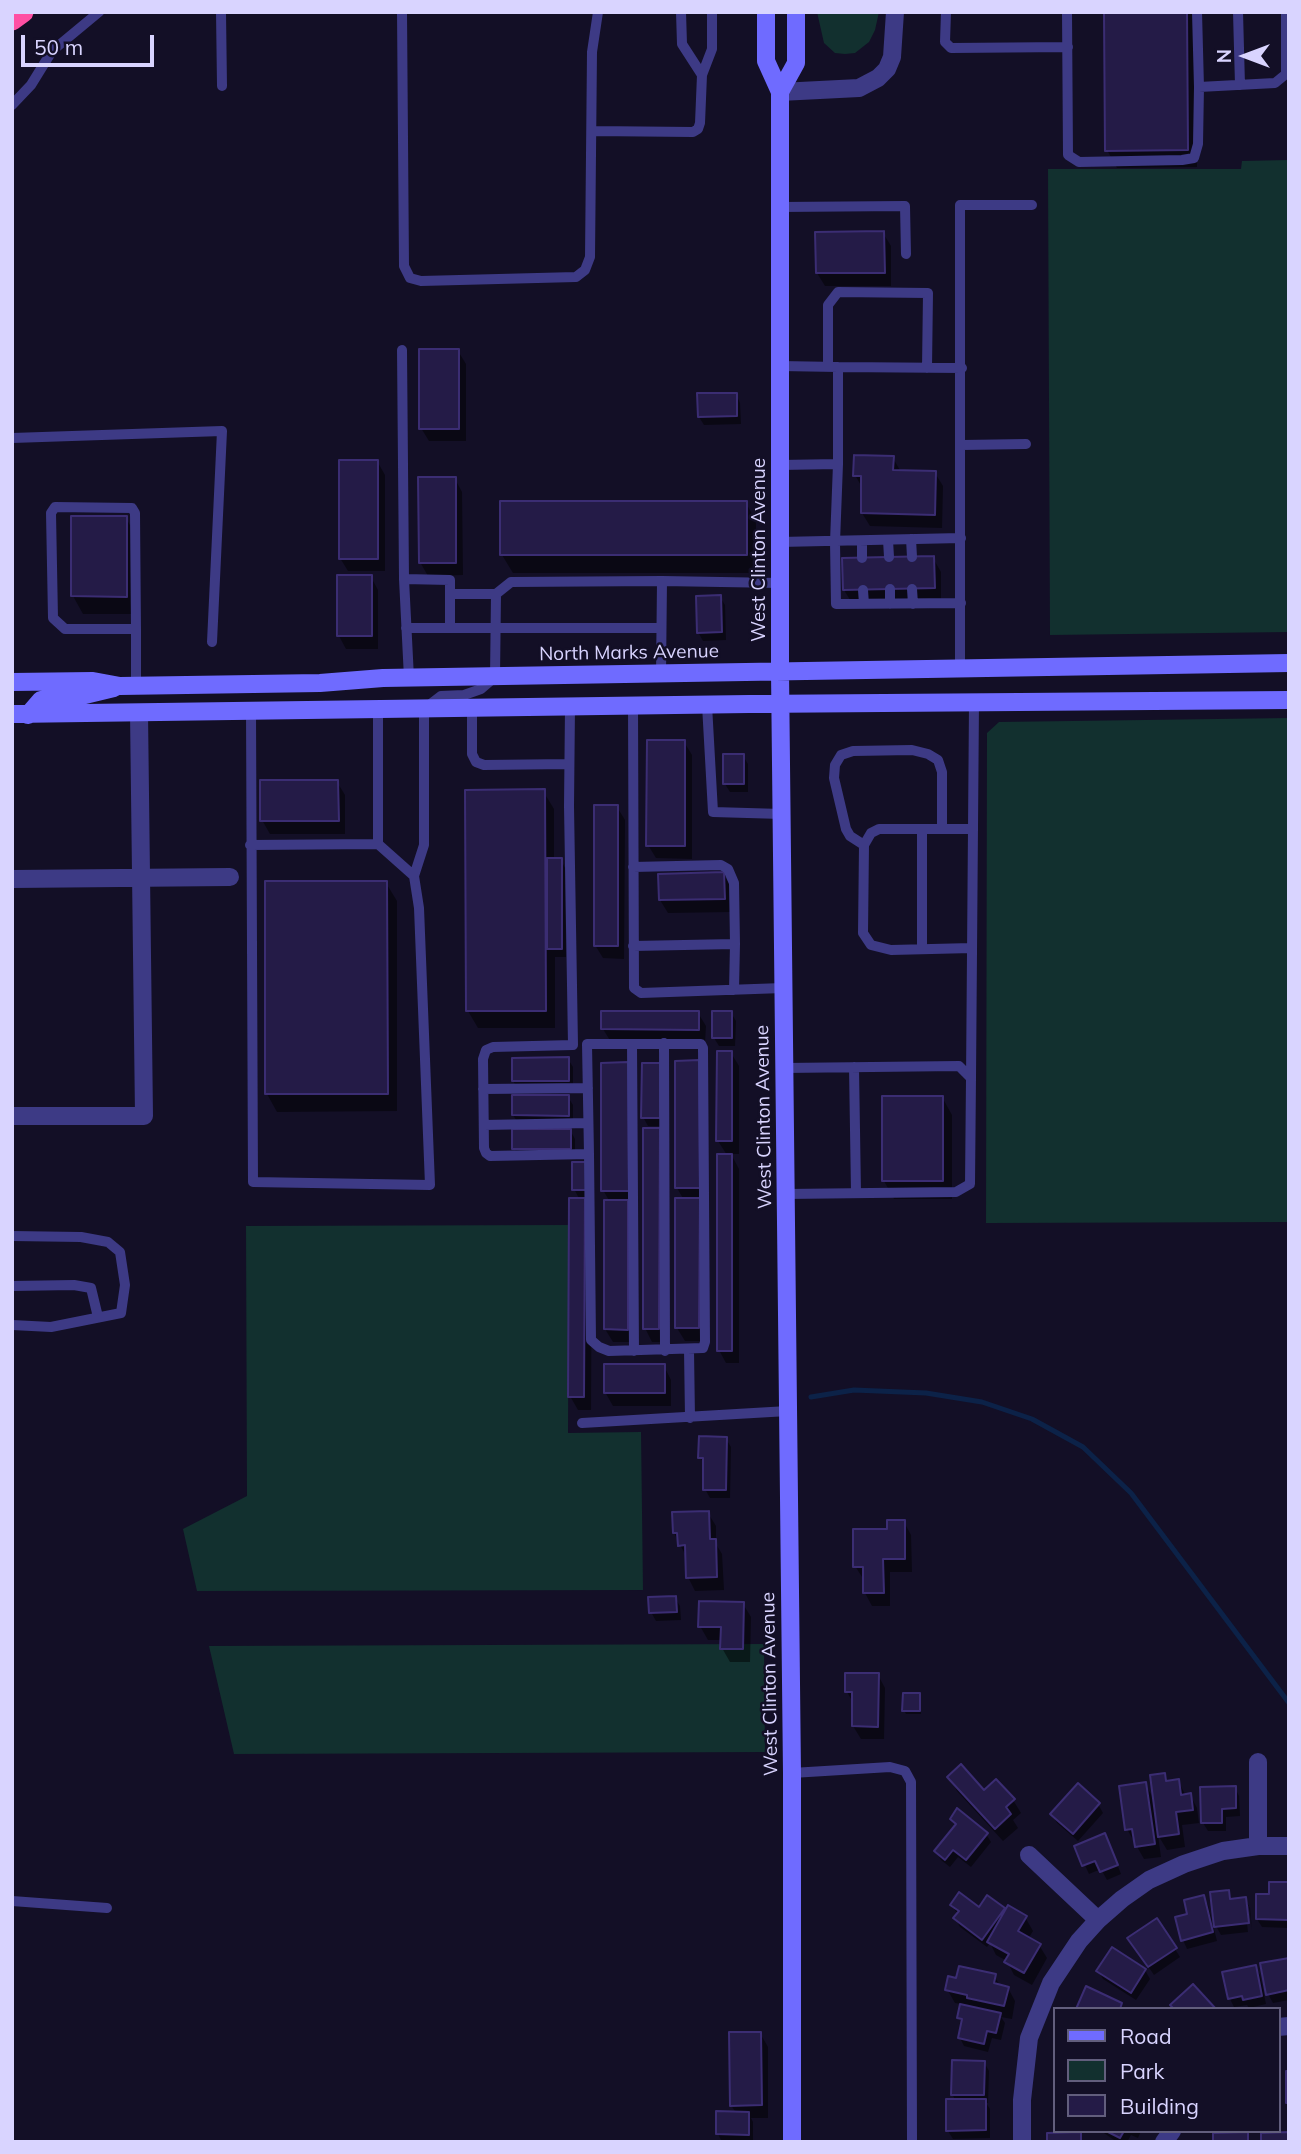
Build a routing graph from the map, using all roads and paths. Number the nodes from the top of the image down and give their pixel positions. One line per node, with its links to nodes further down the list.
1 (23, 12): 16 (highway)
2 (99, 12): 23 (lane)
3 (221, 12): 20 (lane)
4 (402, 12): 24 (lane)
5 (598, 12): 24 (lane)
6 (681, 12): 18 (lane)
7 (712, 12): 18 (lane)
8 (766, 12): 22 (main road, West Clinton Avenue)
9 (796, 12): 22 (main road, West Clinton Avenue)
10 (895, 12): 22 (street)
11 (946, 12): 17 (lane)
12 (1067, 12): 17 (lane)
13 (1198, 12): 21 (lane)
14 (1238, 12): 19 (lane)
15 (1286, 12): 19 (lane)
16 (12, 20)
17 (1068, 47): 21 (lane)
18 (702, 75): 24 (lane)
19 (1240, 85): 21 (lane)
20 (222, 86)
21 (1199, 87)
22 (780, 92): 26 (main road, West Clinton Avenue)
23 (12, 105)
24 (592, 131)
25 (1032, 205): 32 (lane)
26 (780, 207): 27 (lane); 29 (main road, West Clinton Avenue)
27 (906, 254)
28 (402, 350): 47 (lane)
29 (780, 366): 30 (lane); 37 (main road, West Clinton Avenue)
30 (833, 367): 31 (lane); 31 (lane); 36 (lane)
31 (927, 368): 32 (lane)
32 (962, 368): 35 (lane)
33 (12, 438): 64 (lane)
34 (1026, 444): 35 (lane)
35 (962, 445): 38 (lane)
36 (838, 464): 37 (lane); 43 (lane)
37 (780, 465): 42 (main road, West Clinton Avenue)
38 (961, 538): 39 (lane); 55 (lane)
39 (911, 539): 40 (lane); 45 (lane)
40 (888, 540): 41 (lane); 44 (lane)
41 (862, 541): 43 (lane); 46 (lane)
42 (780, 542): 43 (lane); 49 (main road, West Clinton Avenue)
43 (835, 542): 56 (lane)
44 (889, 557)
45 (912, 557)
46 (862, 558)
47 (404, 579): 53 (lane); 61 (lane)
48 (662, 581): 49 (lane); 54 (lane); 62 (lane)
49 (780, 583): 67 (main road, West Clinton Avenue)
50 (890, 589): 57 (lane)
51 (912, 589): 58 (lane)
52 (863, 590): 56 (lane)
53 (450, 594): 54 (lane); 59 (lane)
54 (496, 594): 60 (lane)
55 (961, 603): 58 (lane); 66 (lane)
56 (864, 604): 57 (lane)
57 (890, 604): 58 (lane)
58 (913, 604)
59 (450, 627): 60 (lane); 61 (lane)
60 (496, 627): 62 (lane); 69 (lane)
61 (406, 628): 70 (lane)
62 (661, 628): 68 (lane)
63 (136, 629): 63 (lane); 72 (lane)
64 (212, 642)
65 (1289, 663): 66 (main road, North Marks Avenue)
66 (960, 669): 67 (main road, North Marks Avenue)
67 (780, 672): 68 (main road, North Marks Avenue); 75 (main road, West Clinton Avenue)
68 (660, 674): 69 (main road, North Marks Avenue)
69 (495, 677): 70 (main road, North Marks Avenue); 81 (lane)
70 (409, 678): 72 (main road, North Marks Avenue)
71 (12, 682): 72 (main road, North Marks Avenue)
72 (128, 686): 84 (main road)
73 (1289, 700): 74 (main road)
74 (974, 702): 75 (main road); 89 (lane)
75 (780, 704): 76 (main road); 86 (main road, West Clinton Avenue)
76 (707, 705): 78 (main road); 86 (lane)
77 (570, 706): 78 (main road); 79 (main road); 85 (lane)
78 (633, 706): 93 (lane)
79 (472, 708): 81 (main road); 85 (lane)
80 (378, 709): 81 (main road); 82 (main road); 91 (lane)
81 (424, 709): 94 (lane)
82 (251, 711): 83 (main road); 90 (lane)
83 (139, 713): 84 (main road); 96 (street)
84 (20, 714)
85 (569, 764): 107 (lane)
86 (782, 814): 102 (main road, West Clinton Avenue)
87 (922, 829): 88 (lane); 92 (lane); 101 (lane)
88 (942, 829): 89 (lane); 92 (lane)
89 (973, 829): 100 (lane)
90 (250, 845): 91 (lane); 94 (lane)
91 (378, 845): 94 (lane)
92 (864, 845): 101 (lane)
93 (633, 867): 98 (lane); 99 (lane)
94 (414, 876)
95 (230, 877): 96 (street)
96 (141, 878): 97 (street); 113 (street)
97 (12, 879)
98 (735, 944): 99 (lane); 103 (lane)
99 (633, 946): 103 (lane)
100 (972, 948): 101 (lane); 110 (lane)
101 (922, 949)
102 (783, 988): 103 (lane); 109 (main road, West Clinton Avenue)
103 (734, 990)
104 (664, 1043): 106 (lane); 123 (lane); 124 (lane)
105 (587, 1044): 106 (lane); 107 (lane); 111 (lane)
106 (632, 1044): 125 (lane)
107 (573, 1045): 112 (lane)
108 (854, 1067): 109 (lane); 110 (lane); 117 (lane)
109 (784, 1068): 118 (main road, West Clinton Avenue)
110 (971, 1078): 117 (lane)
111 (588, 1088): 112 (lane); 114 (lane)
112 (483, 1090): 115 (lane)
113 (12, 1116)
114 (588, 1123): 115 (lane); 116 (lane)
115 (484, 1125): 116 (lane)
116 (589, 1154): 125 (lane)
117 (856, 1193): 118 (lane)
118 (786, 1194): 126 (main road, West Clinton Avenue)
119 (12, 1236): 121 (lane)
120 (12, 1286): 121 (lane)
121 (98, 1317): 122 (lane)
122 (12, 1325)
123 (665, 1350): 124 (lane); 125 (lane)
124 (689, 1350): 127 (lane)
125 (634, 1351)
126 (788, 1411): 127 (lane); 130 (main road, West Clinton Avenue)
127 (691, 1418): 128 (lane)
128 (582, 1423)
129 (1258, 1762): 131 (street)
130 (792, 1773): 137 (main road, West Clinton Avenue); 138 (lane)
131 (1258, 1846): 132 (street); 136 (street)
132 (1289, 1846)
133 (1029, 1856): 136 (street)
134 (12, 1901): 135 (lane)
135 (107, 1908)
136 (1098, 1920): 139 (street)
137 (792, 2142)
138 (912, 2142)
139 (1022, 2142)

